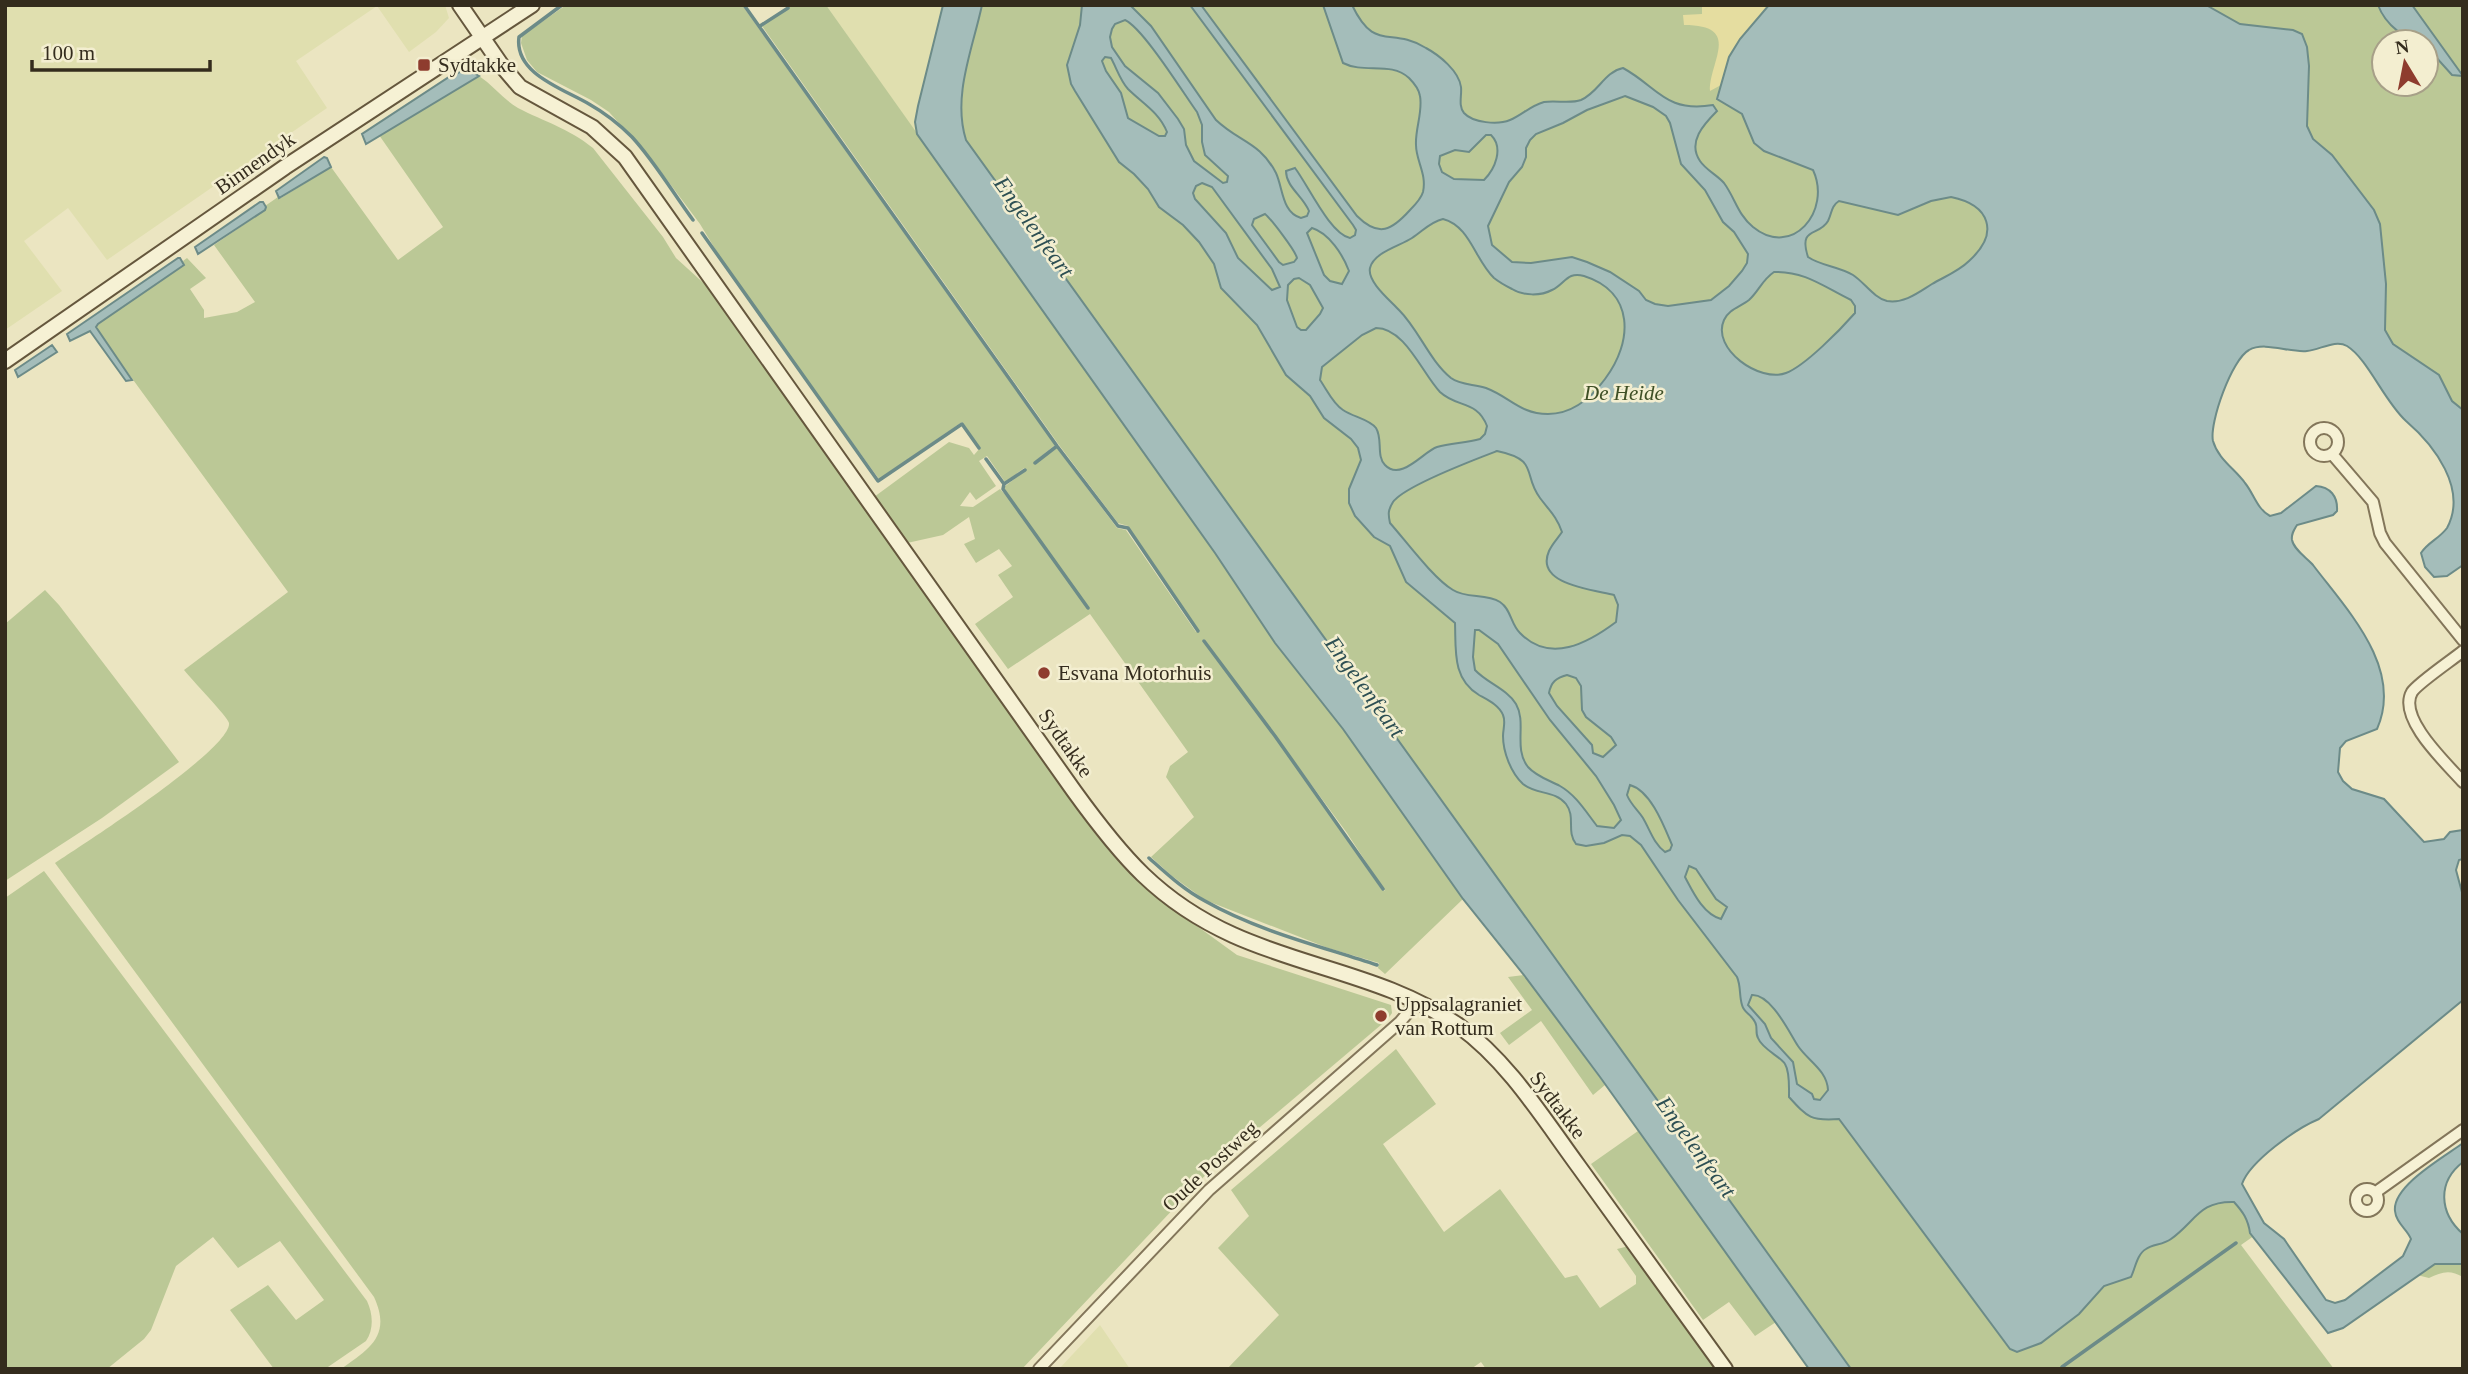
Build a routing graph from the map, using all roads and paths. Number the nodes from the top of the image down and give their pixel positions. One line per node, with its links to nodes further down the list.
1 (460, 5): 3 (street, Sydtakke)
2 (532, 5): 3 (street, Binnendyk)
3 (482, 37): 4 (street, Binnendyk); 9 (street, Sydtakke)
4 (5, 360)
5 (2332, 454): 6 (street)
6 (2463, 640)
7 (2463, 651): 8 (street)
8 (2463, 782)
9 (1417, 1002): 12 (street, Oude Postweg); 13 (street, Sydtakke)
10 (2463, 1130): 11 (street)
11 (2376, 1192)
12 (1039, 1369)
13 (1725, 1369)

